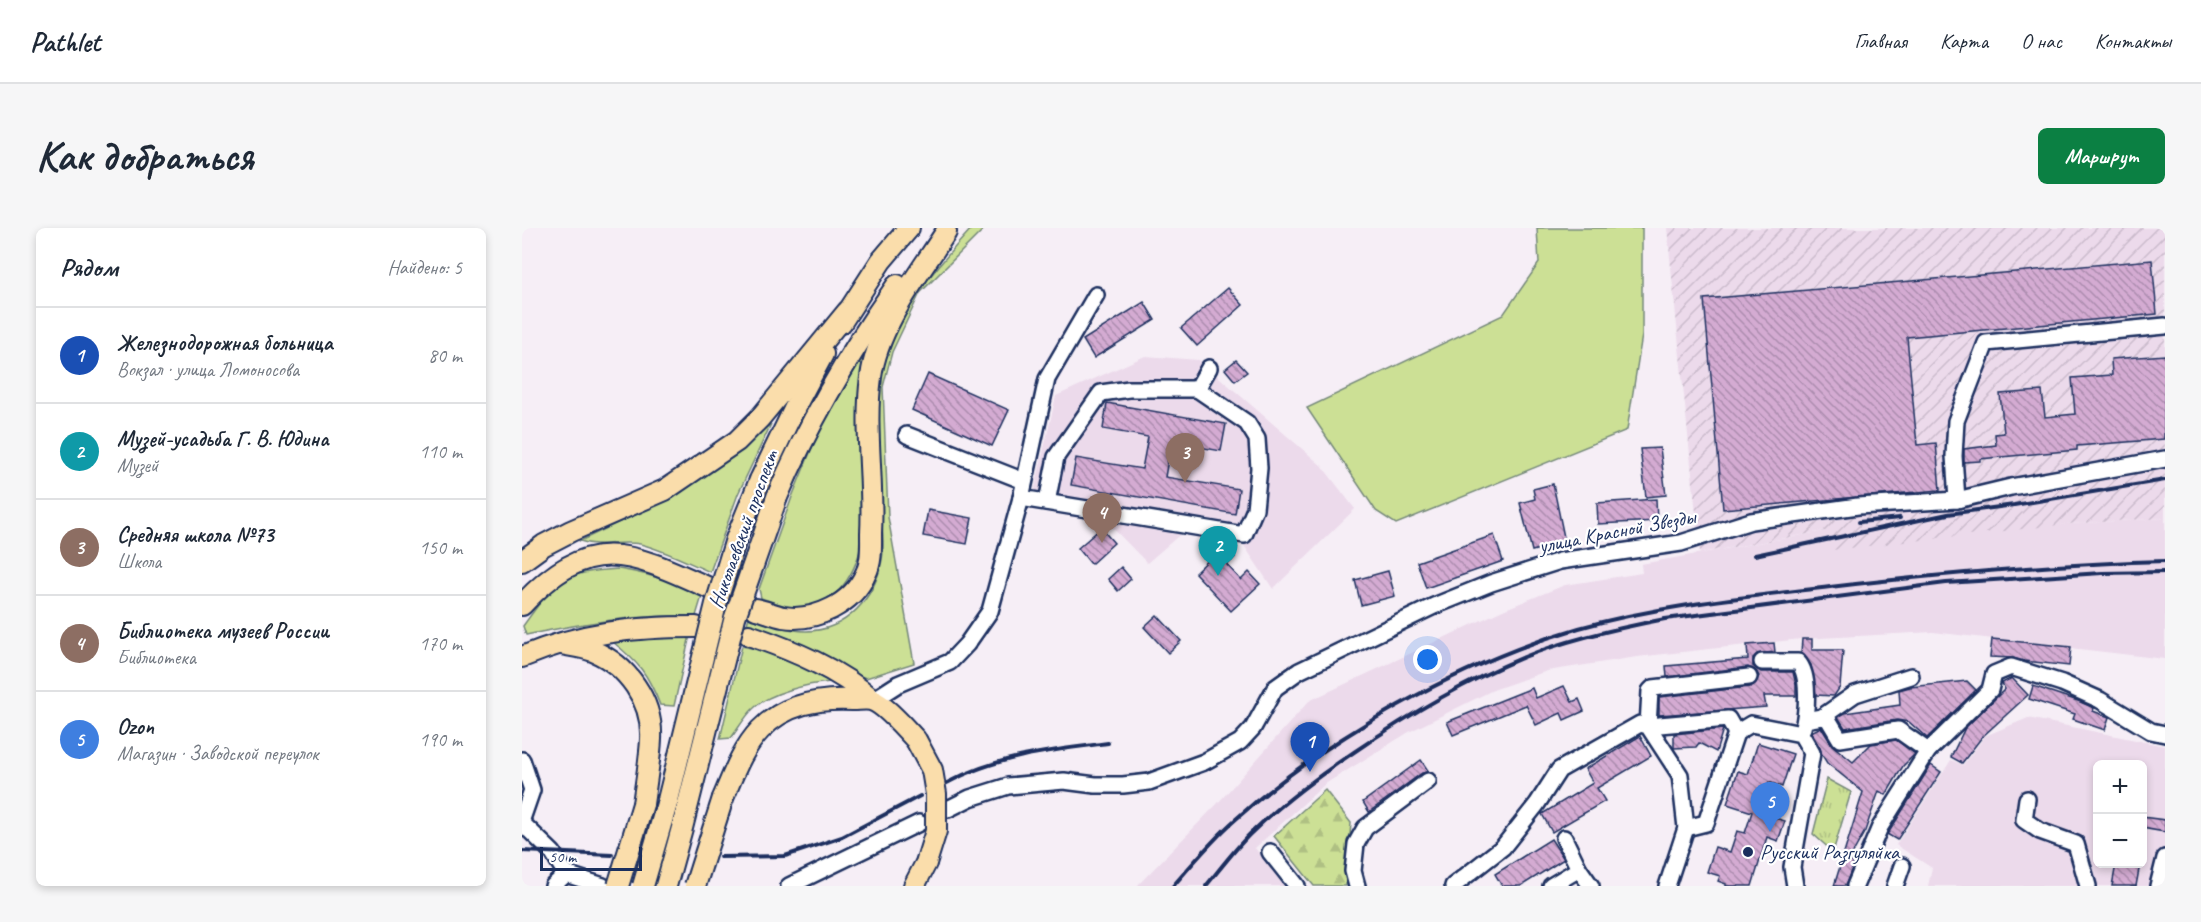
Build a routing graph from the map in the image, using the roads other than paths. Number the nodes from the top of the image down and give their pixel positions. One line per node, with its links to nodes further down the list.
1 (909, 228): 4 (main road, Николаевский проспект)
2 (948, 230): 17 (main road); 49 (main road, Николаевский проспект, bridge)
3 (1096, 295): 10 (street)
4 (847, 312): 14 (main road); 48 (main road, Николаевский проспект, bridge)
5 (2165, 326): 12 (street)
6 (1209, 368): 7 (street)
7 (1197, 389): 13 (street); 13 (street)
8 (907, 435): 10 (street)
9 (2165, 459): 12 (street, улица Красной Звезды)
10 (1024, 482): 11 (street)
11 (1021, 498): 13 (street); 25 (street)
12 (1957, 500): 35 (street, улица Красной Звезды)
13 (1047, 502)
14 (522, 561)
15 (707, 587): 16 (main road)
16 (522, 605)
17 (756, 609)
18 (696, 627): 20 (main road)
19 (749, 635): 25 (main road)
20 (561, 644): 21 (main road); 47 (main road, bridge)
21 (529, 654)
22 (1762, 662): 28 (street)
23 (1911, 676): 26 (street)
24 (1749, 677): 27 (street)
25 (873, 700): 50 (main road, bridge); 52 (main road, bridge)
26 (1822, 717): 28 (street); 31 (street)
27 (1648, 726): 29 (street); 38 (street); 55 (street)
28 (1803, 727): 29 (street); 59 (street)
29 (1736, 733): 38 (street)
30 (2165, 734): 31 (street)
31 (1928, 751): 60 (street)
32 (522, 760): 36 (street)
33 (1428, 781): 54 (street)
34 (2027, 798): 62 (street)
35 (948, 809)
36 (522, 821): 44 (street)
37 (919, 823): 51 (street)
38 (1686, 828): 58 (street)
39 (1564, 838): 43 (street)
40 (1270, 852): 53 (street)
41 (2165, 858): 63 (street)
42 (1902, 866): 61 (street)
43 (1579, 868): 56 (street); 57 (street)
44 (567, 874): 45 (street); 46 (street)
45 (553, 886)
46 (603, 886)
47 (618, 886)
48 (643, 886)
49 (666, 886)
50 (694, 886)
51 (789, 886)
52 (914, 886)
53 (1297, 886)
54 (1357, 886)
55 (1453, 886)
56 (1551, 886)
57 (1591, 886)
58 (1667, 886)
59 (1795, 886)
60 (1855, 886)
61 (1894, 886)
62 (2088, 886)
63 (2158, 886)

